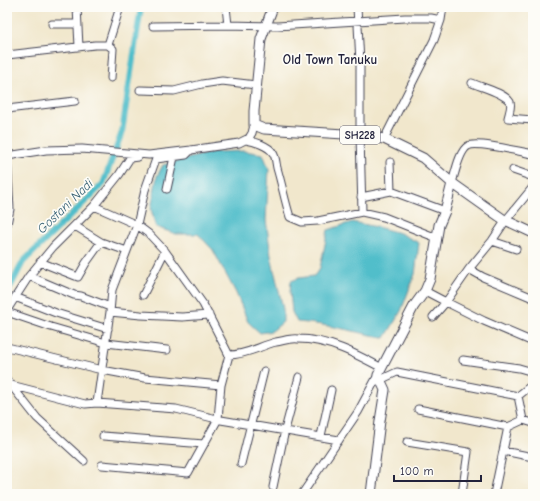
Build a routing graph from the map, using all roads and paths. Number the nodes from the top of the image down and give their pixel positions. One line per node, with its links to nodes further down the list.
1 (77, 7): 10 (street)
2 (120, 7): 14 (street)
3 (226, 7): 11 (street)
4 (273, 7): 13 (main road)
5 (357, 7): 8 (street)
6 (443, 7): 7 (street)
7 (441, 20): 8 (street); 26 (street)
8 (358, 21): 13 (street); 25 (street)
9 (52, 24): 10 (street)
10 (77, 24): 15 (street)
11 (228, 25): 12 (street); 13 (street)
12 (153, 26)
13 (266, 26): 19 (main road)
14 (108, 45): 15 (street); 17 (street)
15 (79, 47): 16 (street)
16 (7, 55)
17 (111, 78)
18 (472, 83): 23 (street)
19 (256, 85): 20 (street); 24 (main road)
20 (140, 90)
21 (75, 101): 22 (street)
22 (7, 109)
23 (533, 120)
24 (254, 125): 25 (main road, SH228); 27 (street)
25 (360, 135): 26 (main road, SH228); 40 (street)
26 (384, 139): 36 (main road, SH228)
27 (246, 140): 28 (street); 43 (street)
28 (191, 150): 30 (street); 31 (street)
29 (533, 154): 36 (street)
30 (7, 156): 45 (street)
31 (174, 157): 32 (street); 38 (street)
32 (156, 159): 41 (street); 46 (street)
33 (390, 162): 39 (street)
34 (513, 170): 35 (street)
35 (533, 177)
36 (452, 183): 42 (main road); 44 (main road, SH228)
37 (533, 187): 44 (street)
38 (167, 189)
39 (391, 192): 40 (street); 42 (street)
40 (361, 197): 43 (street)
41 (94, 206): 46 (street); 47 (street)
42 (445, 211): 49 (main road)
43 (362, 212): 49 (street)
44 (508, 221): 48 (main road, SH228); 50 (street)
45 (7, 224)
46 (137, 225): 53 (street); 54 (street)
47 (75, 226): 51 (street); 55 (street)
48 (533, 233)
49 (437, 238): 58 (main road)
50 (492, 241): 52 (street); 56 (street)
51 (102, 242): 54 (street); 55 (street)
52 (516, 249)
53 (165, 250): 59 (street); 65 (street)
54 (127, 251): 63 (street)
55 (40, 262): 57 (street)
56 (469, 269): 61 (street); 62 (street)
57 (29, 276): 60 (street); 63 (street)
58 (425, 290): 62 (street); 77 (main road)
59 (143, 294)
60 (15, 297): 64 (street); 67 (street)
61 (533, 298)
62 (446, 302): 66 (street); 68 (street)
63 (110, 310): 65 (street); 67 (street)
64 (7, 311): 69 (street)
65 (209, 315): 72 (street)
66 (433, 317)
67 (108, 329): 69 (street)
68 (533, 342)
69 (106, 343): 71 (street); 74 (street)
70 (7, 347): 74 (street)
71 (167, 350)
72 (229, 355): 77 (street); 81 (street)
73 (463, 360): 76 (street)
74 (102, 370): 81 (street); 84 (street)
75 (264, 371): 89 (street)
76 (533, 372)
77 (380, 374): 83 (street); 94 (street); 104 (main road)
78 (299, 377): 91 (street)
79 (9, 383): 84 (street); 99 (street)
80 (533, 384): 83 (street)
81 (221, 385): 86 (street)
82 (330, 390): 93 (street)
83 (518, 396): 87 (street)
84 (97, 403): 86 (street)
85 (418, 409): 90 (street)
86 (218, 419): 89 (street); 96 (street)
87 (523, 420): 88 (street); 90 (street)
88 (533, 423)
89 (250, 424): 91 (street); 100 (street)
90 (508, 427): 97 (street)
91 (286, 430): 93 (street); 102 (street)
92 (103, 436): 96 (street)
93 (321, 436): 94 (street)
94 (339, 440): 103 (street)
95 (407, 442): 105 (street)
96 (204, 444): 101 (street)
97 (503, 451): 98 (street); 106 (street)
98 (533, 457)
99 (84, 461)
100 (240, 464)
101 (102, 466)
102 (273, 487)
103 (302, 494)
104 (371, 494)
105 (462, 494)
106 (494, 494)

